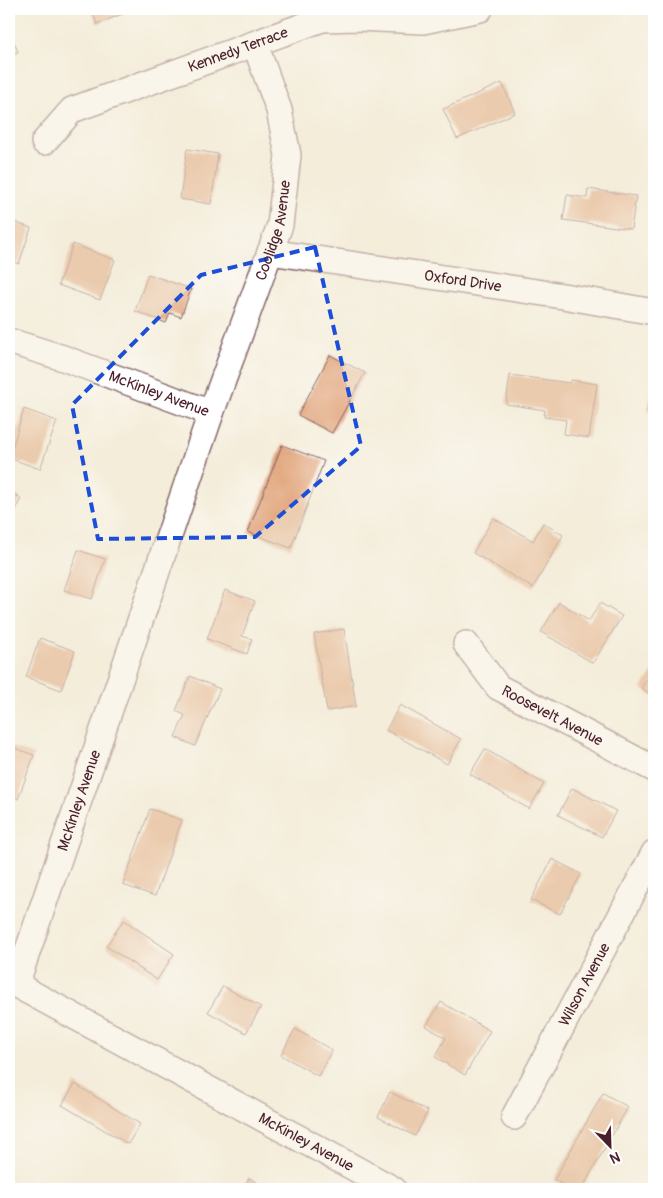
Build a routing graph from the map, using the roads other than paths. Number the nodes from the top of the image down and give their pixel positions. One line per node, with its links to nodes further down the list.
1 (480, 9): 2 (street, Kennedy Terrace)
2 (255, 44): 3 (street, Kennedy Terrace); 4 (street, Coolidge Avenue)
3 (44, 142)
4 (270, 252): 5 (street, Oxford Drive); 7 (street, Coolidge Avenue)
5 (654, 312)
6 (9, 341): 7 (street, McKinley Avenue)
7 (211, 413): 11 (street, McKinley Avenue)
8 (466, 644): 9 (street, Roosevelt Avenue)
9 (654, 770)
10 (654, 853): 12 (street, Wilson Avenue)
11 (12, 983): 13 (street, McKinley Avenue)
12 (514, 1117)
13 (392, 1189)

